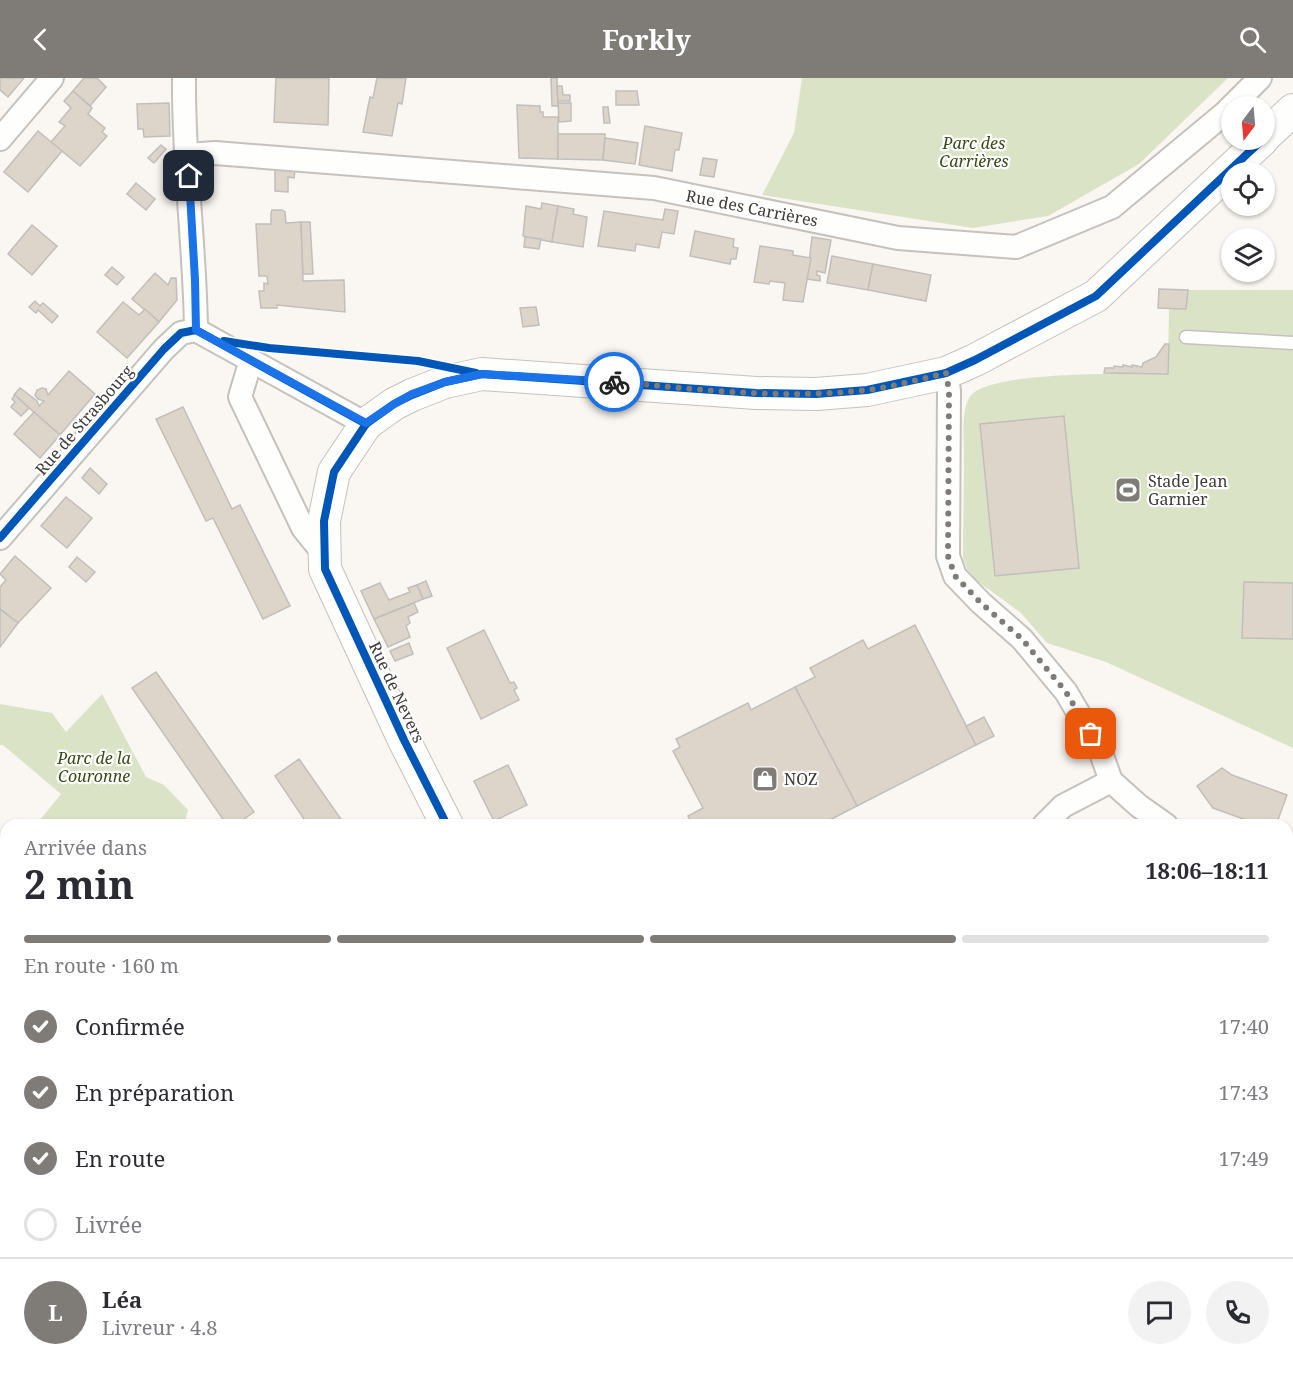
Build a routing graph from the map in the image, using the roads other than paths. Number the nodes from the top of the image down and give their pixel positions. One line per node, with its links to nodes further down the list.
1 (52, 78): 6 (street)
2 (184, 78): 8 (street)
3 (1260, 78): 8 (street, Rue des Carrières)
4 (1293, 110): 5 (main road)
5 (1275, 127)
6 (0, 139)
7 (1250, 150): 13 (main road)
8 (188, 155): 9 (street)
9 (196, 330): 12 (street); 15 (street, Rue de Strasbourg)
10 (1186, 337): 11 (lane)
11 (1293, 343)
12 (251, 360): 14 (street); 16 (street, Rue de Nevers)
13 (946, 373): 14 (main road); 17 (street)
14 (366, 423): 16 (main road)
15 (0, 538)
16 (324, 562): 18 (main road, Rue de Nevers)
17 (1111, 781): 19 (street); 20 (street)
18 (444, 819)
19 (1050, 819)
20 (1157, 819)

